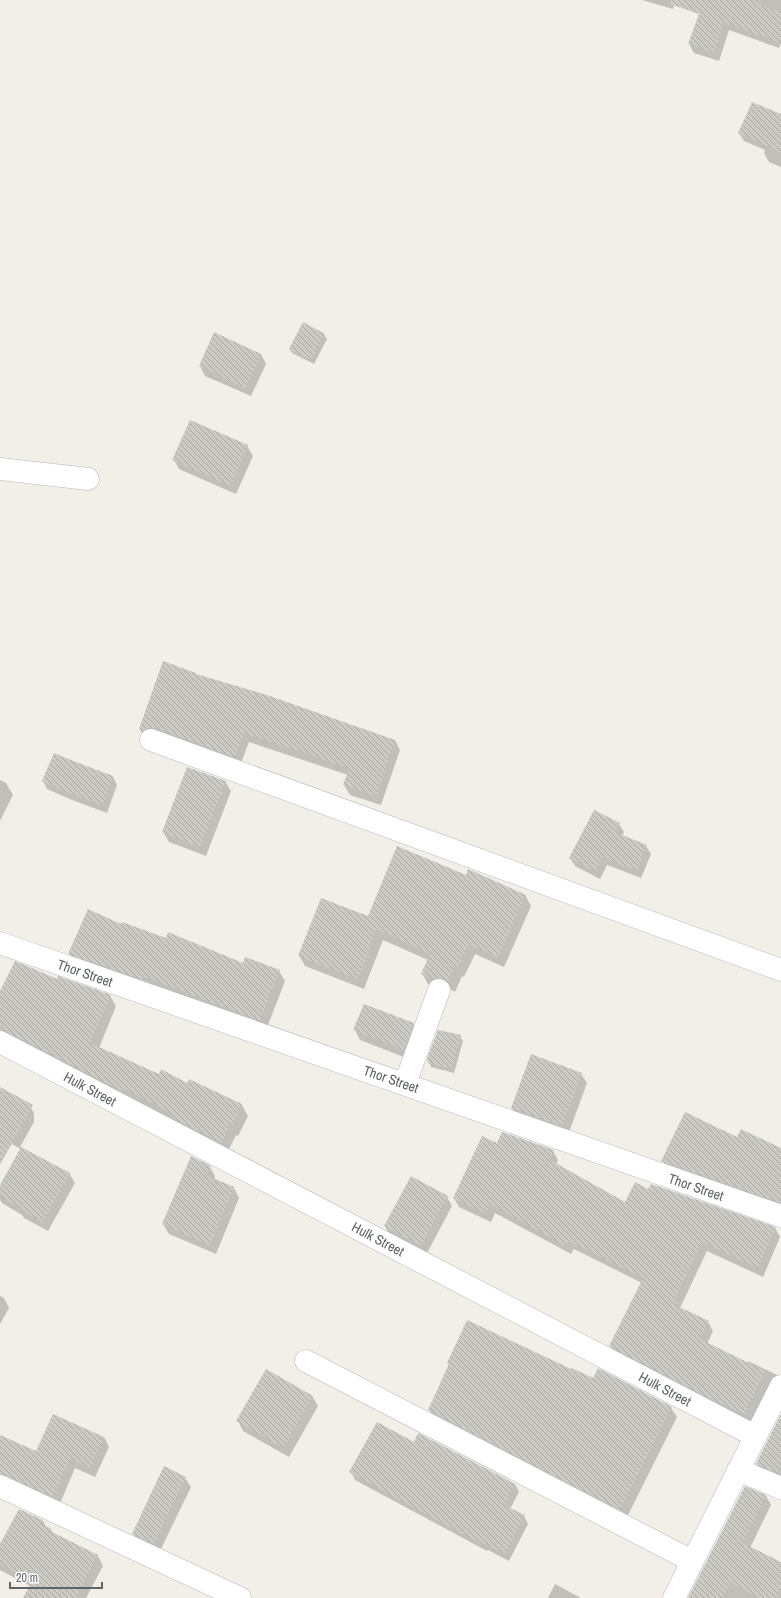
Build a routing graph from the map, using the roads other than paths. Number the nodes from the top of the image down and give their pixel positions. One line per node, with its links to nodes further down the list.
1 (0, 469): 2 (street)
2 (88, 479)
3 (151, 740): 5 (street)
4 (0, 943): 8 (street, Thor Street)
5 (781, 970)
6 (439, 990): 8 (street)
7 (0, 1042): 12 (street, Hulk Street)
8 (405, 1084): 9 (street, Thor Street)
9 (781, 1216)
10 (306, 1361): 16 (street)
11 (781, 1386): 12 (street)
12 (755, 1436): 13 (street)
13 (738, 1470): 15 (street); 16 (street)
14 (0, 1486): 17 (street)
15 (781, 1488)
16 (692, 1561): 18 (street)
17 (240, 1598)
18 (674, 1598)

